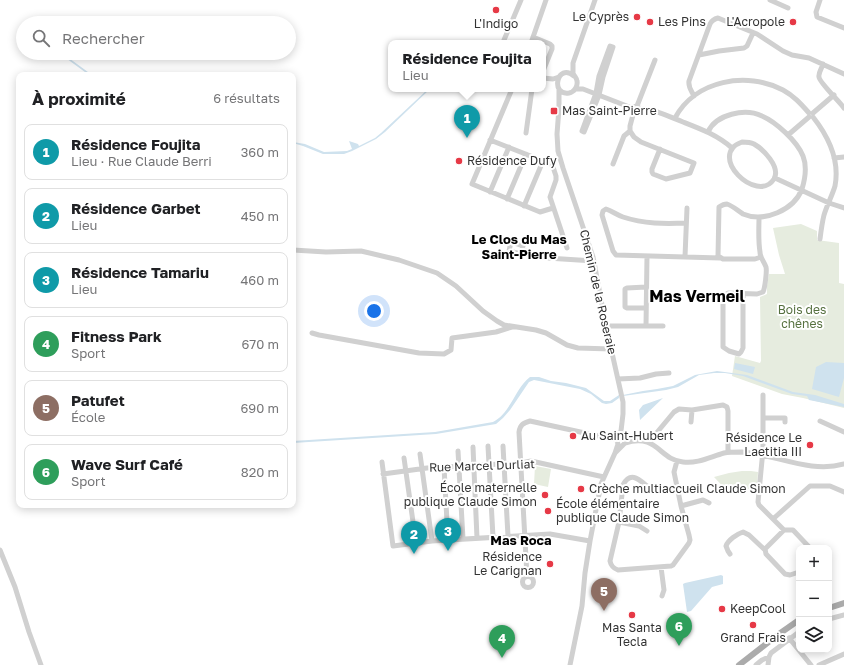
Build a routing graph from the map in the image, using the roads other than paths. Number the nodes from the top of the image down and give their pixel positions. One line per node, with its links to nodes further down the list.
1 (521, 0): 10 (street)
2 (546, 0): 9 (street)
3 (595, 0): 17 (street)
4 (770, 0): 6 (street)
5 (820, 0): 7 (street)
6 (788, 8)
7 (844, 28)
8 (753, 33): 14 (street); 14 (street); 18 (street)
9 (533, 37): 11 (street); 12 (street)
10 (504, 40)
11 (532, 40)
12 (540, 40)
13 (546, 42): 16 (street)
14 (699, 56): 32 (street)
15 (655, 60): 34 (street)
16 (546, 63)
17 (573, 64): 19 (street); 21 (street)
18 (823, 64): 20 (street); 31 (street)
19 (566, 73): 21 (street); 22 (street)
20 (844, 74)
21 (574, 76): 25 (street)
22 (559, 77): 23 (street); 26 (street)
23 (546, 78)
24 (546, 81): 26 (street)
25 (576, 86): 29 (street); 30 (street)
26 (558, 87): 29 (street); 33 (street, Chemin de la Roseraie)
27 (511, 92): 42 (street)
28 (532, 92): 40 (street)
29 (568, 93): 33 (street, Chemin de la Roseraie)
30 (597, 94): 30 (street); 30 (street); 34 (street)
31 (834, 95): 35 (street); 36 (street)
32 (694, 96): 36 (street); 37 (street)
33 (559, 108): 70 (street, Chemin de la Roseraie)
34 (635, 108): 37 (street); 38 (street)
35 (844, 108)
36 (811, 115): 41 (street); 48 (street)
37 (675, 118): 39 (street)
38 (630, 131): 45 (street); 50 (street)
39 (708, 132): 41 (street); 44 (street)
40 (526, 133)
41 (788, 135): 52 (street)
42 (490, 140): 43 (street); 53 (street)
43 (509, 147): 46 (street); 53 (street)
44 (732, 148): 51 (street); 51 (street)
45 (660, 149): 45 (street)
46 (526, 154): 49 (street); 54 (street)
47 (844, 157): 48 (street)
48 (834, 158): 55 (street)
49 (543, 161): 56 (street); 57 (street)
50 (613, 164)
51 (777, 179): 52 (street)
52 (801, 190): 55 (street); 60 (street)
53 (490, 192): 54 (street)
54 (507, 199): 56 (street)
55 (829, 203): 59 (street); 62 (street)
56 (524, 206): 57 (street)
57 (553, 208): 63 (street)
58 (687, 208): 61 (street)
59 (844, 208)
60 (759, 216): 68 (street); 69 (street)
61 (686, 223): 66 (street); 67 (street)
62 (820, 240)
63 (567, 248)
64 (296, 250): 77 (street)
65 (522, 250): 70 (street)
66 (647, 256): 67 (street); 71 (street)
67 (685, 257): 69 (street)
68 (761, 257): 69 (street); 72 (street)
69 (720, 258)
70 (594, 261): 74 (street, Chemin de la Roseraie)
71 (646, 287): 73 (street); 73 (street)
72 (743, 294): 72 (street)
73 (646, 308): 75 (street)
74 (606, 326): 75 (street); 79 (street, Chemin de la Roseraie)
75 (646, 326): 76 (street)
76 (663, 326)
77 (513, 327): 78 (street); 79 (street)
78 (312, 333)
79 (611, 349): 81 (street, Chemin de la Roseraie)
80 (669, 374): 81 (street)
81 (618, 379): 89 (street, Chemin de la Roseraie)
82 (764, 395): 84 (street)
83 (692, 410): 86 (street); 90 (street); 95 (street)
84 (763, 418): 87 (street); 97 (street)
85 (820, 421): 88 (street)
86 (691, 422)
87 (785, 422)
88 (844, 432)
89 (623, 441): 90 (street); 101 (street); 111 (street, Chemin de la Roseraie)
90 (649, 442): 99 (street)
91 (488, 446): 105 (street)
92 (503, 446): 102 (street)
93 (473, 447): 104 (street)
94 (458, 452): 106 (street)
95 (728, 452): 97 (street); 99 (street)
96 (420, 454): 108 (street)
97 (762, 455): 103 (street); 116 (street)
98 (404, 458): 109 (street)
99 (677, 461): 112 (street)
100 (382, 462): 110 (street)
101 (521, 463): 102 (street, Rue Marcel Durliat); 111 (street, Rue Marcel Durliat); 120 (street)
102 (504, 464): 105 (street, Rue Marcel Durliat); 121 (street)
103 (844, 464)
104 (474, 465): 105 (street, Rue Marcel Durliat); 106 (street, Rue Marcel Durliat); 123 (street)
105 (489, 465): 122 (street)
106 (459, 466): 107 (street, Rue Marcel Durliat); 124 (street)
107 (444, 467): 108 (street, Rue Marcel Durliat); 125 (street)
108 (422, 468): 109 (street, Rue Marcel Durliat); 126 (street)
109 (406, 470): 110 (street, Rue Marcel Durliat); 128 (street)
110 (383, 474): 128 (street)
111 (604, 477): 127 (street, Chemin de la Roseraie)
112 (677, 489): 115 (street); 117 (street)
113 (844, 492): 116 (street)
114 (709, 503): 115 (street)
115 (681, 506): 133 (street)
116 (773, 519): 118 (street)
117 (619, 522): 119 (street); 133 (street)
118 (784, 530): 129 (street); 131 (street)
119 (647, 531)
120 (525, 535): 121 (street); 127 (street); 135 (street)
121 (508, 536): 122 (street)
122 (493, 537): 123 (street)
123 (478, 538): 124 (street)
124 (463, 539): 125 (street)
125 (448, 540): 126 (street)
126 (432, 541): 128 (street)
127 (590, 541): 149 (street, Chemin de la Roseraie)
128 (416, 543)
129 (807, 545)
130 (0, 550): 148 (street)
131 (765, 550): 132 (street); 134 (street)
132 (730, 554)
133 (661, 567): 136 (street)
134 (796, 573)
135 (527, 576)
136 (662, 596)
137 (844, 605): 138 (main road)
138 (832, 608)
139 (844, 615): 140 (street)
140 (832, 619)
141 (796, 623): 150 (main road)
142 (796, 623): 151 (main road)
143 (796, 634): 144 (street)
144 (789, 638): 146 (street); 154 (street)
145 (844, 654): 147 (street)
146 (769, 657): 152 (street); 153 (street)
147 (831, 662): 155 (street)
148 (41, 665)
149 (570, 665)
150 (739, 665)
151 (745, 665)
152 (756, 665)
153 (768, 665)
154 (811, 665)
155 (819, 665)

